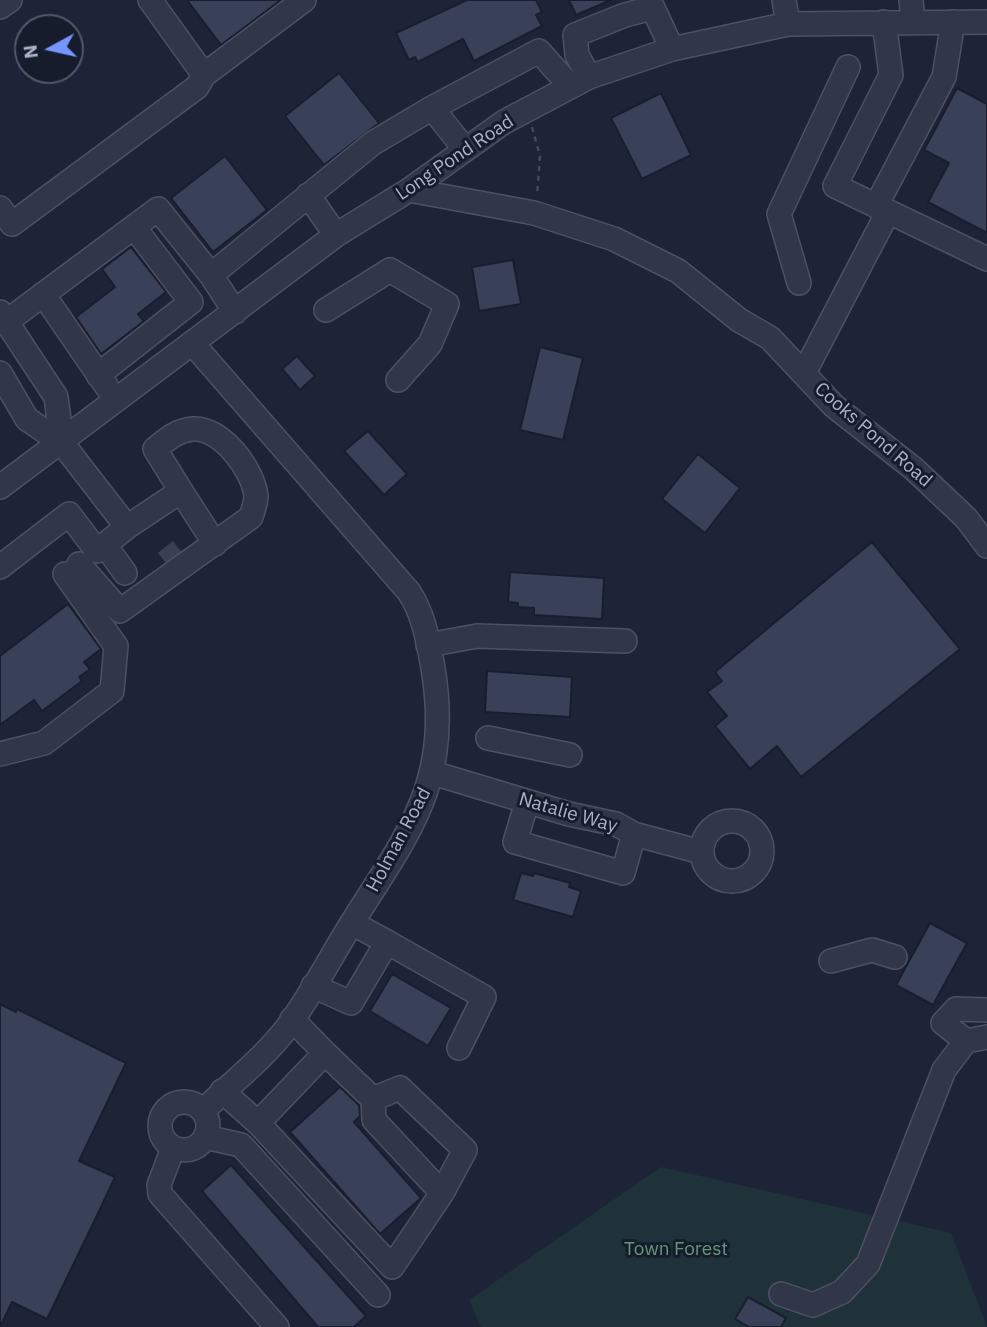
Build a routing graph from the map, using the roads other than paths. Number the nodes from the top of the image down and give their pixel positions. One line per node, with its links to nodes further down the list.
1 (10, 0): 6 (street)
2 (150, 0): 13 (street)
3 (304, 0): 13 (street)
4 (784, 0): 10 (street)
5 (656, 4): 11 (street); 14 (street)
6 (0, 7)
7 (912, 11): 8 (street, Long Pond Road); 9 (street, Long Pond Road)
8 (969, 17): 20 (street)
9 (884, 22): 10 (street, Long Pond Road); 20 (street)
10 (788, 24): 11 (street, Long Pond Road)
11 (672, 49): 14 (street, Long Pond Road)
12 (848, 67): 25 (street)
13 (204, 75): 19 (street)
14 (580, 82): 15 (street); 16 (street, Long Pond Road)
15 (432, 108): 16 (street); 18 (street)
16 (464, 148): 17 (street, Long Pond Road)
17 (409, 190): 22 (street, Long Pond Road); 34 (street, Cooks Pond Road)
18 (308, 195): 22 (street); 24 (street)
19 (0, 208)
20 (882, 209): 23 (street); 34 (street)
21 (134, 227): 24 (street); 26 (street); 30 (street)
22 (336, 236): 28 (street, Long Pond Road)
23 (987, 259)
24 (211, 275): 28 (street)
25 (799, 283)
26 (43, 294): 29 (street); 35 (street)
27 (326, 310): 36 (street)
28 (235, 312): 31 (street, Long Pond Road)
29 (3, 317): 38 (street)
30 (155, 331): 32 (street); 35 (street)
31 (193, 344): 32 (street, Long Pond Road); 50 (street, Holman Road)
32 (174, 359): 37 (street, Long Pond Road)
33 (0, 373): 38 (street)
34 (804, 373): 44 (street, Cooks Pond Road)
35 (98, 375): 37 (street)
36 (398, 380)
37 (117, 401): 38 (street, Long Pond Road)
38 (62, 443): 39 (street, Long Pond Road); 41 (street)
39 (0, 487)
40 (181, 491): 41 (street); 43 (street); 43 (street)
41 (127, 527): 42 (street)
42 (105, 545): 45 (street); 46 (street)
43 (212, 546): 47 (street); 47 (street)
44 (987, 546)
45 (0, 567)
46 (125, 573)
47 (158, 584): 48 (street)
48 (120, 611): 51 (street); 51 (street)
49 (625, 641): 50 (street)
50 (428, 645): 55 (street, Holman Road)
51 (116, 646): 53 (street)
52 (488, 738): 54 (street)
53 (0, 754)
54 (570, 755)
55 (433, 774): 56 (street, Natalie Way); 59 (street, Holman Road)
56 (527, 802): 57 (street, Natalie Way); 57 (street)
57 (634, 834): 58 (street, Natalie Way)
58 (701, 852)
59 (352, 923): 60 (street); 63 (street, Holman Road)
60 (387, 942): 63 (street); 67 (street)
61 (895, 957): 62 (street)
62 (831, 961)
63 (313, 986): 65 (street, Holman Road)
64 (987, 1010): 66 (street)
65 (292, 1019): 68 (street); 69 (street, Holman Road)
66 (976, 1039): 76 (street)
67 (459, 1048)
68 (325, 1053): 70 (street); 72 (street)
69 (222, 1091): 71 (street, Holman Road); 72 (street)
70 (373, 1099): 75 (street); 75 (street)
71 (203, 1111): 73 (street); 74 (street)
72 (258, 1123): 75 (street)
73 (205, 1138): 74 (street); 77 (street)
74 (173, 1148): 78 (street)
75 (442, 1193)
76 (781, 1294)
77 (378, 1295)
78 (277, 1327)

